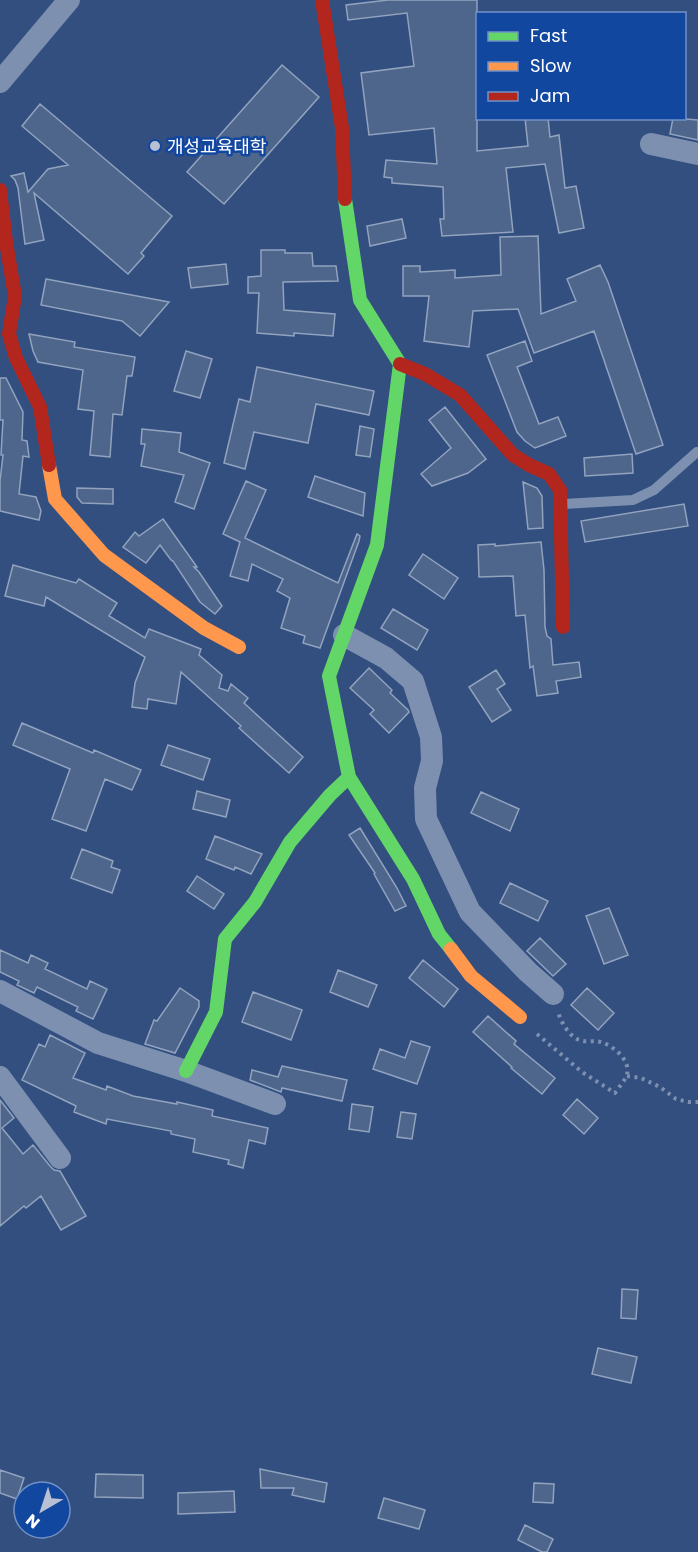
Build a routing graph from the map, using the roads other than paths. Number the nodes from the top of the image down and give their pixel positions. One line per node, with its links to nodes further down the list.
1 (69, 0): 3 (street)
2 (322, 0): 7 (street)
3 (0, 82)
4 (651, 144): 5 (street)
5 (698, 154)
6 (0, 190): 12 (street)
7 (400, 364): 9 (street); 11 (street)
8 (697, 452): 9 (lane)
9 (560, 504): 10 (street)
10 (563, 627)
11 (344, 635): 13 (street); 15 (street)
12 (239, 647)
13 (349, 777): 16 (street); 17 (street)
14 (0, 991): 17 (street)
15 (553, 994)
16 (520, 1017)
17 (186, 1071): 19 (street)
18 (0, 1077): 20 (street)
19 (275, 1104)
20 (60, 1158)

